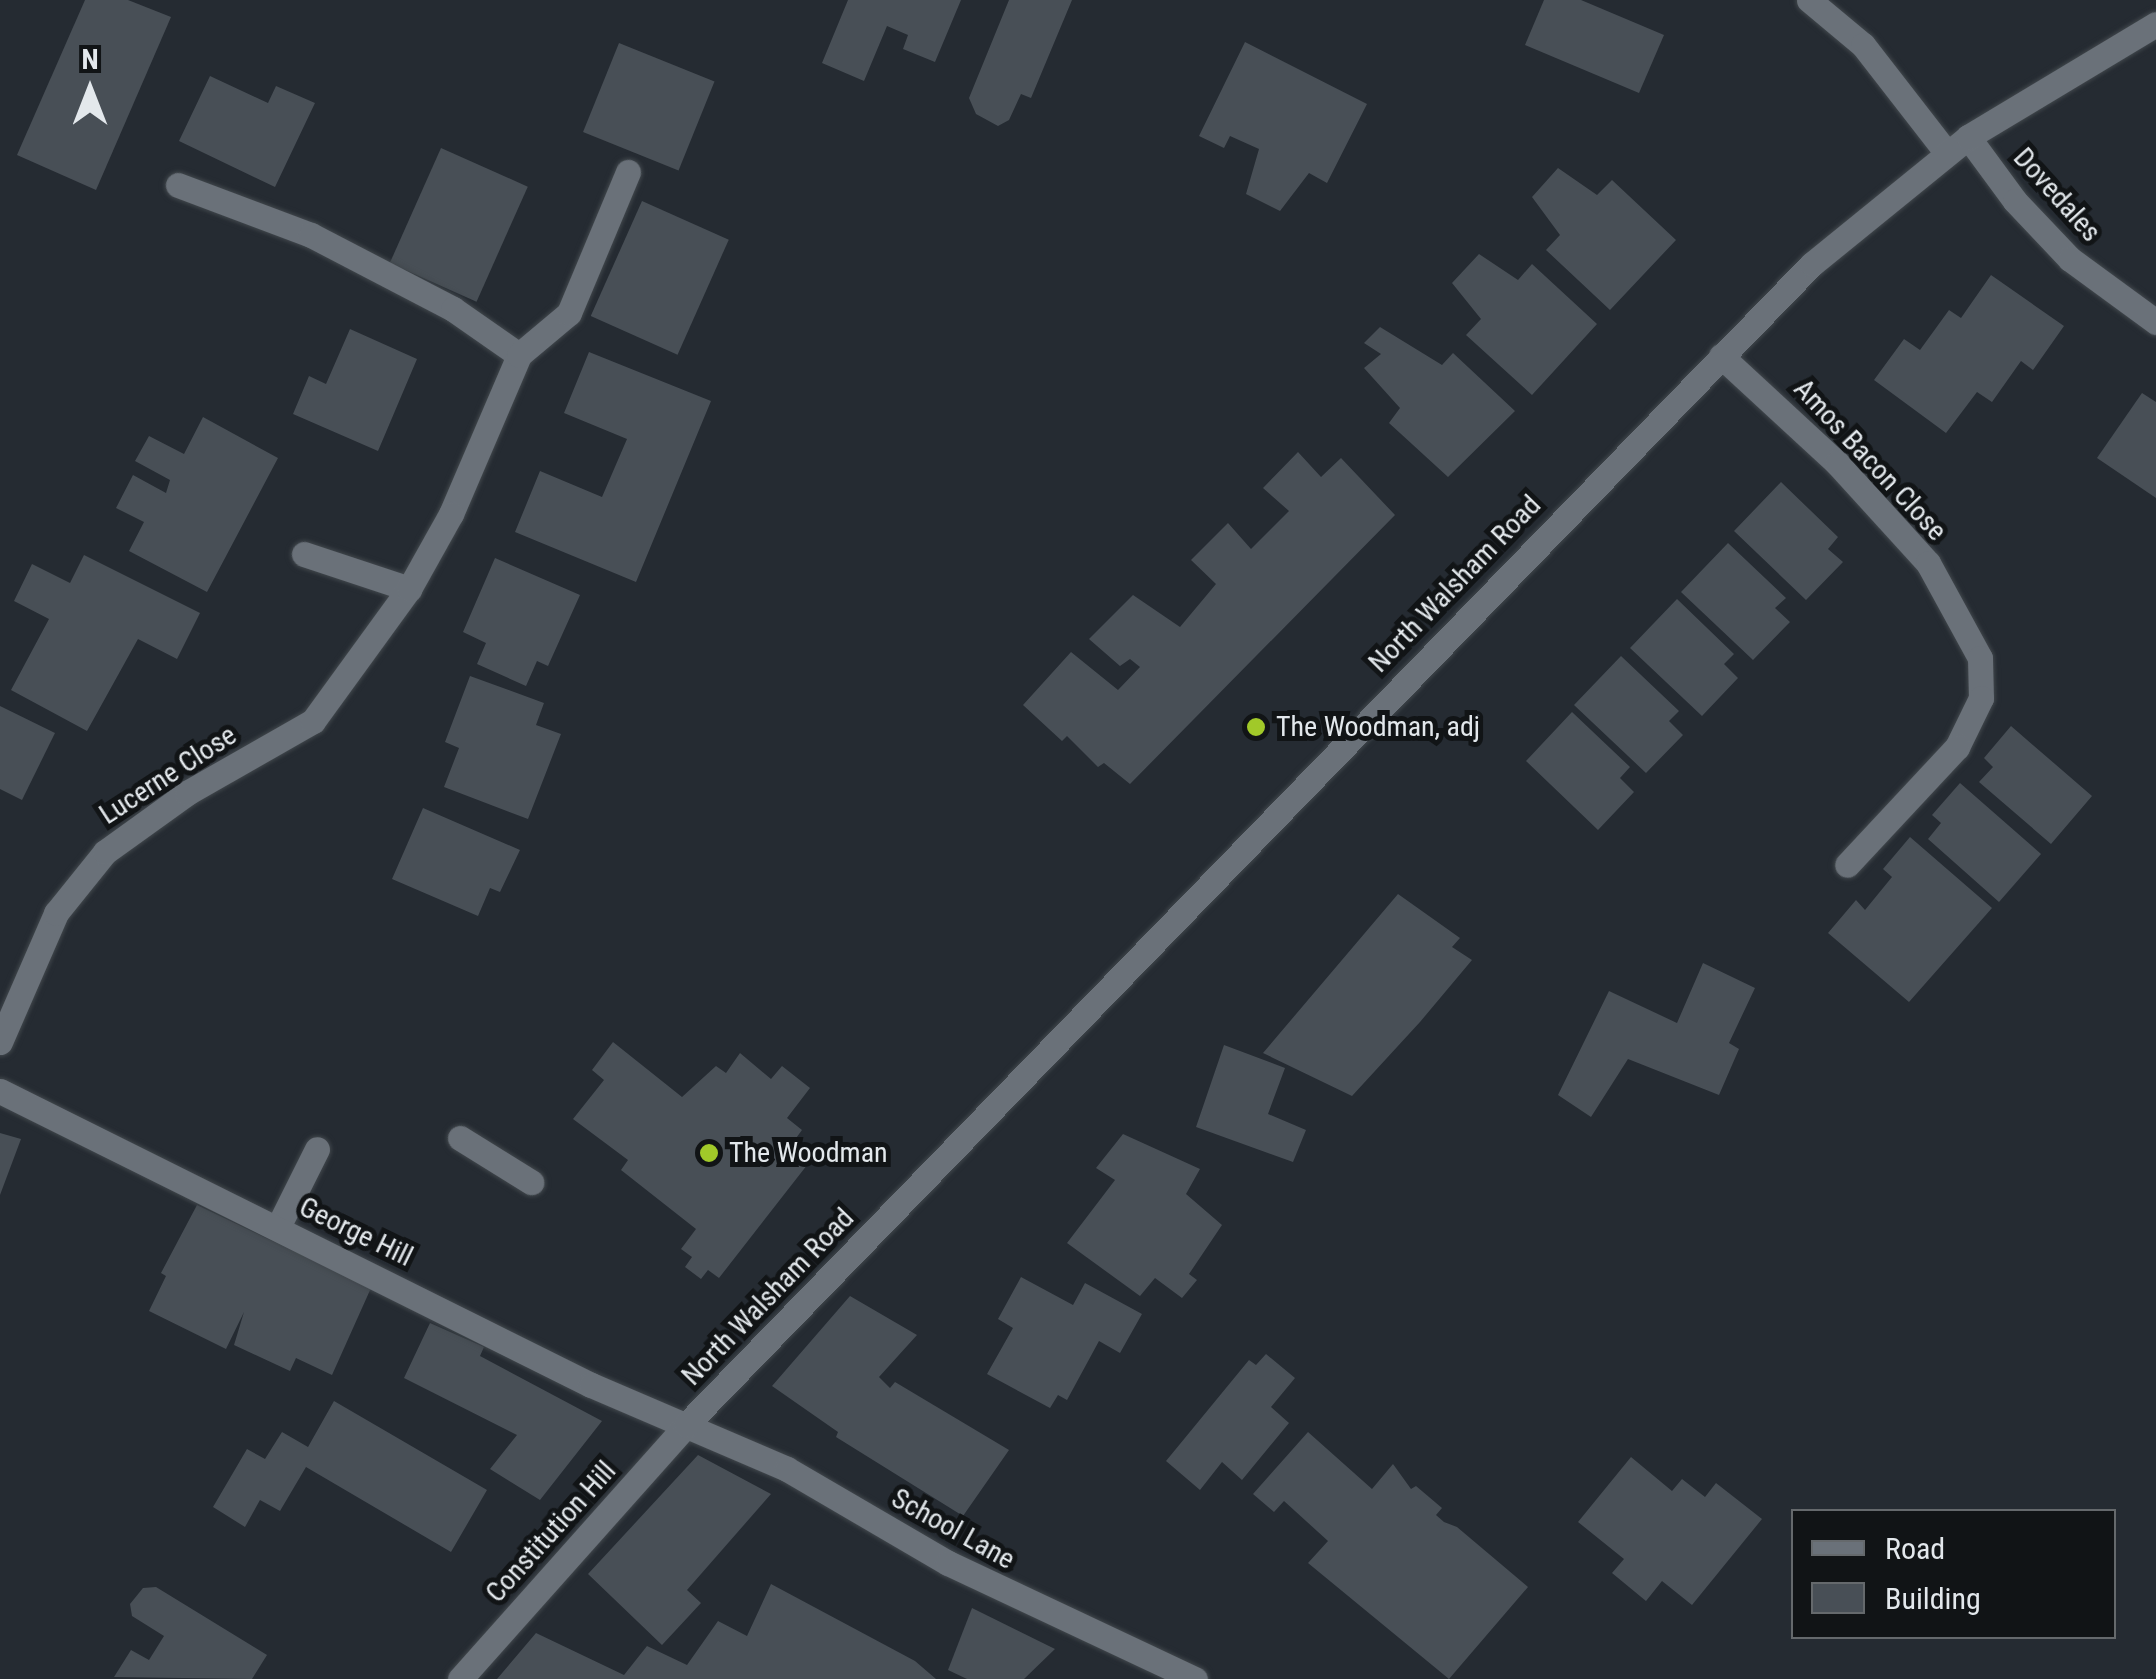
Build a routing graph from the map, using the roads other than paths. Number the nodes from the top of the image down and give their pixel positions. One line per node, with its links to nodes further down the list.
1 (1809, 0): 4 (street)
2 (2156, 24): 3 (street, North Walsham Road)
3 (1968, 137): 4 (street, North Walsham Road); 7 (street, Dovedales)
4 (1946, 152): 9 (street, North Walsham Road)
5 (628, 172): 8 (street)
6 (178, 185): 8 (street)
7 (2156, 322)
8 (519, 355): 11 (street, Lucerne Close)
9 (1721, 356): 12 (street, Amos Bacon Close); 19 (street, North Walsham Road)
10 (304, 554): 11 (street)
11 (409, 590): 13 (street, Lucerne Close)
12 (1846, 865)
13 (0, 1042)
14 (0, 1091): 18 (street, George Hill)
15 (460, 1138): 17 (street)
16 (317, 1149): 18 (street)
17 (531, 1182)
18 (278, 1227): 19 (street, George Hill)
19 (686, 1424): 20 (street, Constitution Hill); 21 (street, School Lane)
20 (460, 1679)
21 (1195, 1679)

